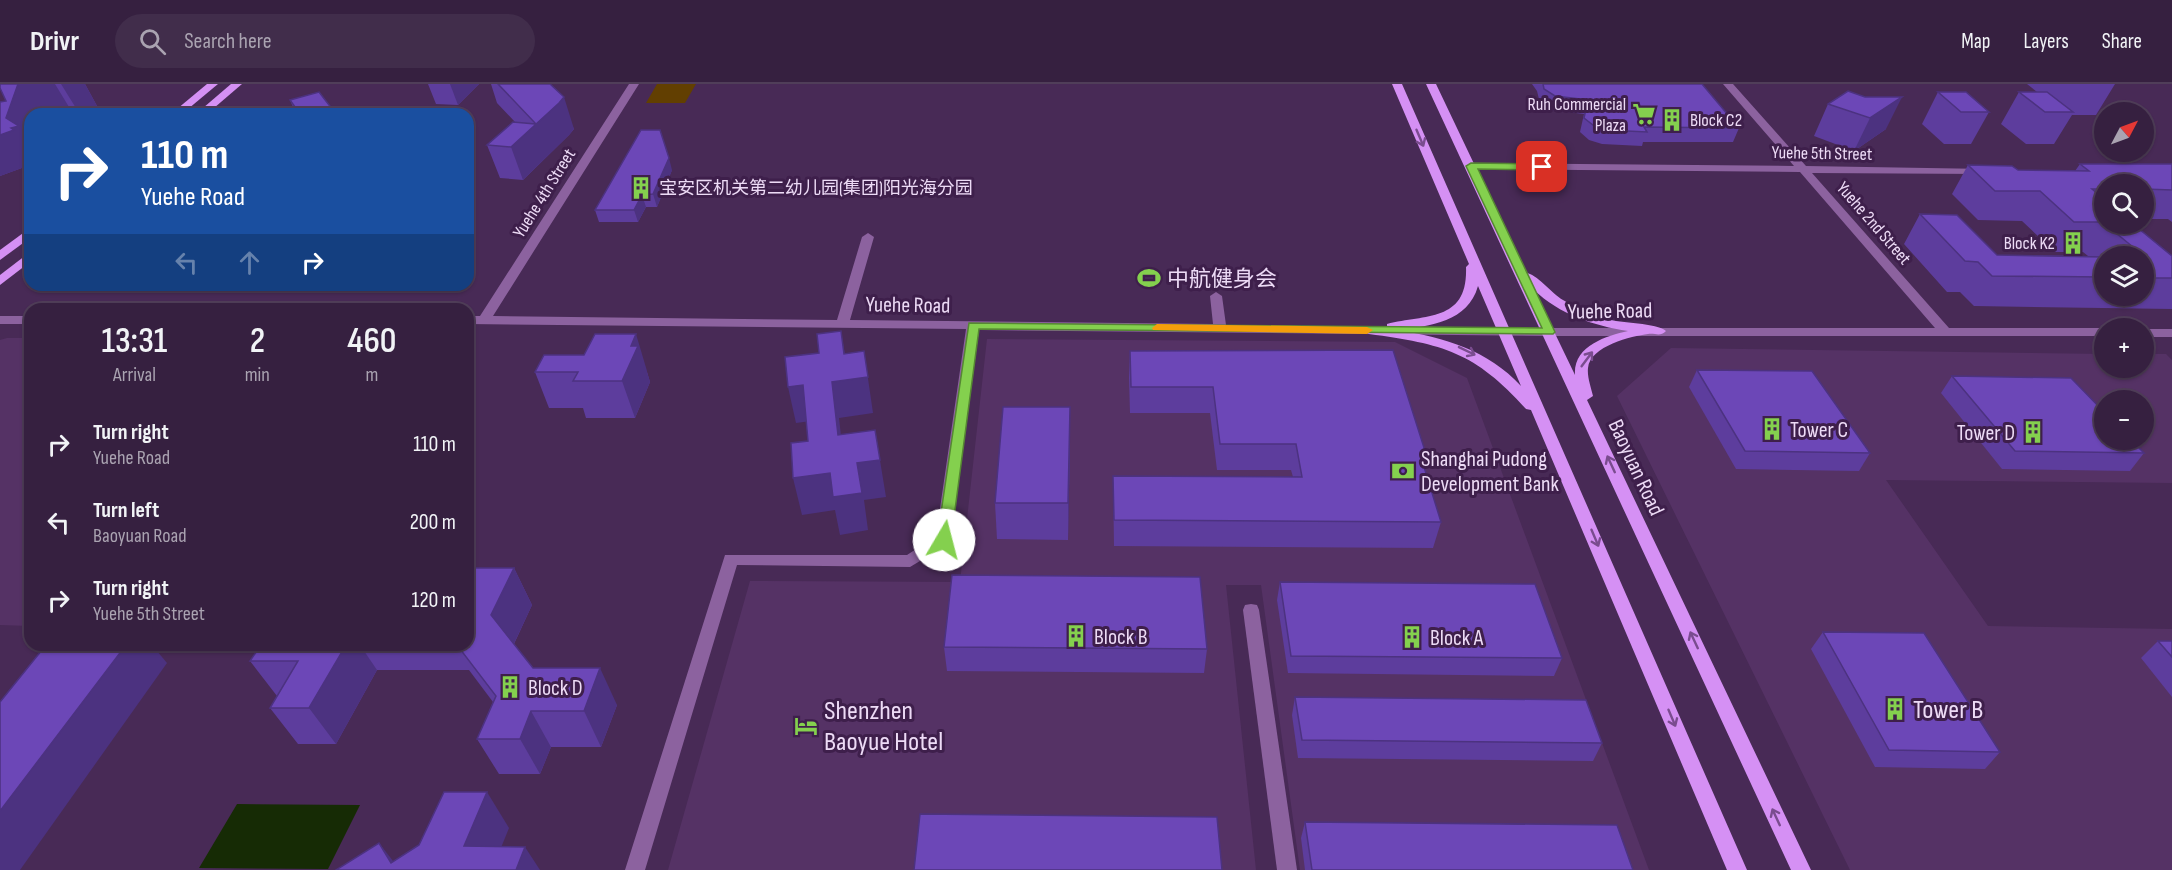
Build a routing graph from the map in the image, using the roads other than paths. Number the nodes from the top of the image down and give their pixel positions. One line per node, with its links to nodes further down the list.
1 (213, 84): 7 (main road)
2 (237, 84): 8 (main road)
3 (634, 84): 23 (street, Yuehe 4th Street)
4 (1397, 84): 14 (main road, one-way to 14)
5 (1431, 84): 9 (main road, Baoyuan Road)
6 (1728, 84): 10 (street, Yuehe 2nd Street)
7 (183, 108)
8 (208, 108)
9 (1471, 166): 10 (street, Yuehe 5th Street); 17 (main road, Baoyuan Road)
10 (1804, 170): 11 (street, Yuehe 5th Street); 30 (street, Yuehe 2nd Street)
11 (1994, 171)
12 (24, 237): 15 (main road)
13 (868, 237): 24 (street)
14 (1469, 253): 27 (main road); 28 (main road)
15 (0, 256)
16 (24, 261): 18 (main road)
17 (1517, 263): 29 (main road); 31 (main road, Baoyuan Road)
18 (0, 281)
19 (1216, 296): 26 (street)
20 (0, 320): 21 (street)
21 (24, 320)
22 (474, 320): 23 (street, Yuehe Road)
23 (484, 320): 24 (street, Yuehe Road)
24 (842, 324): 25 (street, Yuehe Road)
25 (974, 326): 26 (street, Yuehe Road); 38 (street)
26 (1220, 329): 27 (street, Yuehe Road)
27 (1369, 330): 28 (street, Yuehe Road); 35 (main road, one-way to 35)
28 (1504, 331): 31 (street, Yuehe Road); 35 (main road)
29 (1659, 331): 30 (street, Yuehe Road); 31 (street, Yuehe Road); 36 (main road, one-way to 29)
30 (1945, 331): 32 (street, Yuehe Road)
31 (1549, 332): 36 (main road, Baoyuan Road)
32 (2094, 332)
33 (2154, 333): 34 (street)
34 (2172, 333)
35 (1546, 423): 40 (main road, one-way to 40)
36 (1597, 434): 41 (main road, Baoyuan Road, one-way to 36)
37 (1251, 610): 39 (street)
38 (635, 870)
39 (1287, 870)
40 (1737, 870)
41 (1801, 870)

